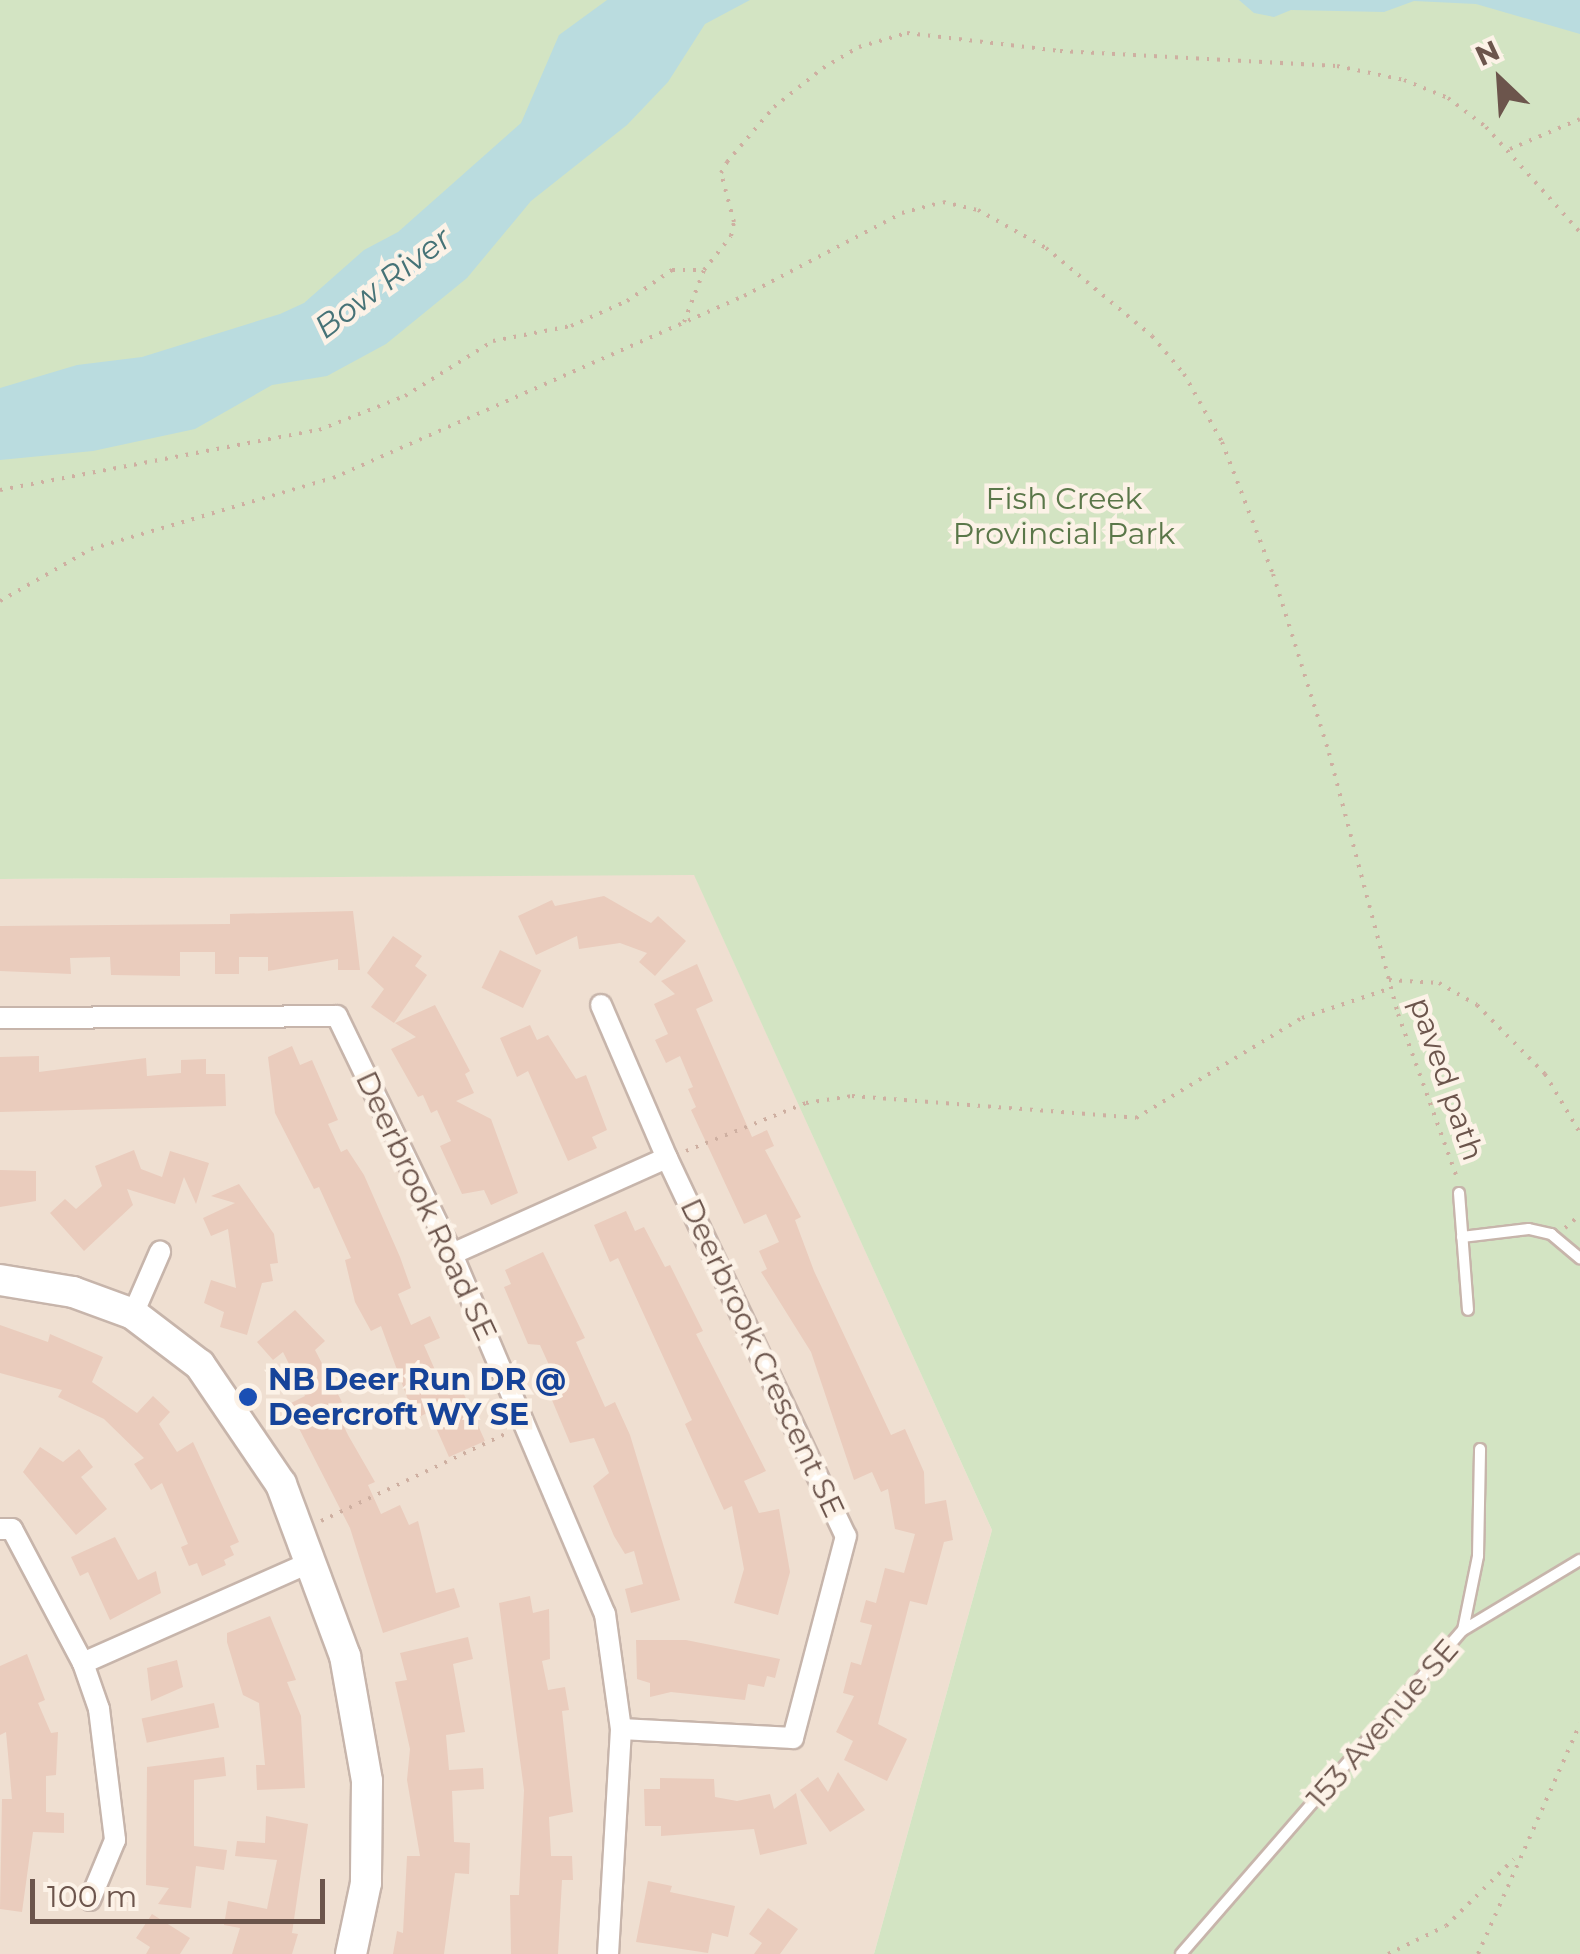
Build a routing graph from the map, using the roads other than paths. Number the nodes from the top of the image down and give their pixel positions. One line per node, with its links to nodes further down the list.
1 (601, 1004): 3 (street)
2 (0, 1018): 7 (street, Deerbrook Road SE)
3 (667, 1158): 7 (street); 18 (street, Deerbrook Crescent SE)
4 (1459, 1193): 5 (lane)
5 (1462, 1236): 8 (lane); 10 (lane)
6 (160, 1252): 11 (street)
7 (452, 1254): 18 (street, Deerbrook Road SE)
8 (1580, 1258)
9 (0, 1280): 11 (street)
10 (1468, 1310)
11 (133, 1314): 14 (street)
12 (1480, 1449): 16 (lane, 153 Avenue SE)
13 (0, 1529): 17 (street)
14 (305, 1548): 17 (street); 20 (street)
15 (1580, 1560): 16 (lane)
16 (1464, 1630): 22 (lane, 153 Avenue SE)
17 (83, 1663): 19 (street)
18 (622, 1730): 21 (street, Deerbrook Road SE)
19 (90, 1900)
20 (351, 1954)
21 (608, 1954)
22 (1181, 1954)

